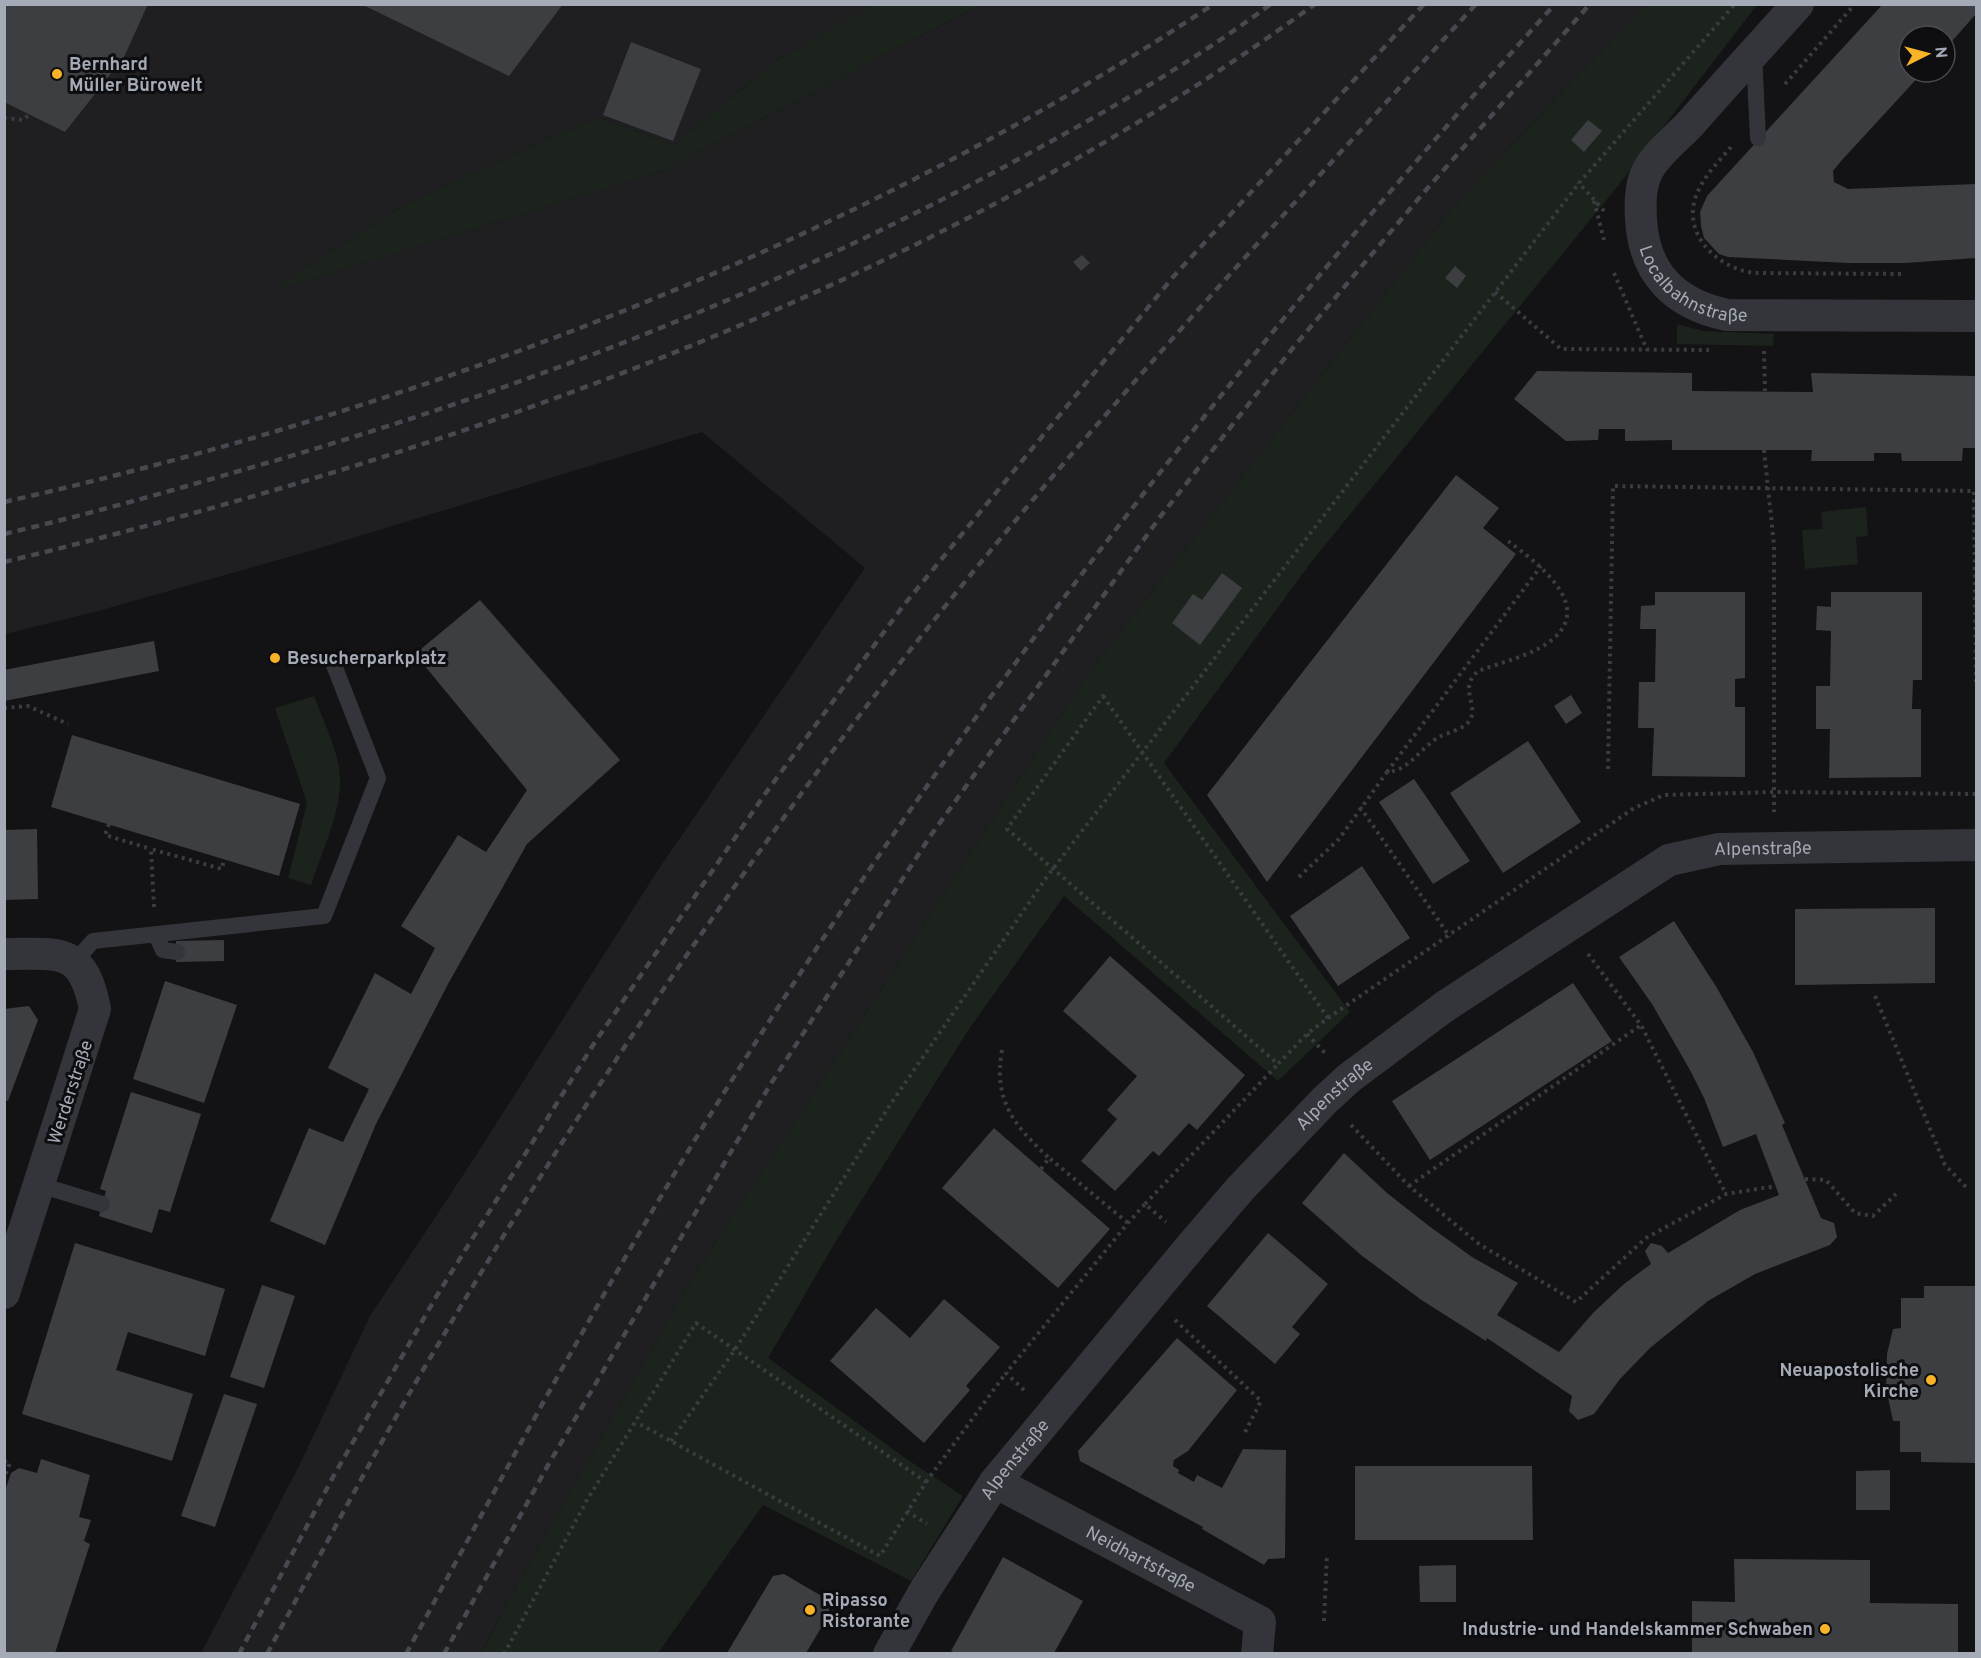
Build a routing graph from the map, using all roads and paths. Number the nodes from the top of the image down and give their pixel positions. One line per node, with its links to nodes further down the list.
1 (1798, 4): 3 (street, Localbahnstraße)
2 (1855, 4): 6 (path)
3 (1754, 53): 6 (lane); 11 (street, Localbahnstraße)
4 (31, 114): 5 (path)
5 (4, 118)
6 (1756, 118): 7 (lane); 9 (path)
7 (1758, 138)
8 (1579, 183): 10 (path)
9 (1905, 274)
10 (1495, 292): 12 (path); 24 (path)
11 (1977, 316)
12 (1717, 350)
13 (1752, 351): 14 (path)
14 (1765, 391)
15 (1764, 450): 16 (path)
16 (1767, 489): 19 (path); 25 (path); 30 (path)
17 (1508, 541): 18 (path)
18 (1541, 566): 26 (path); 26 (path)
19 (1976, 577): 21 (path)
20 (332, 660): 35 (lane)
21 (1976, 682)
22 (4, 708): 23 (path)
23 (68, 724)
24 (1141, 752): 33 (path); 33 (path); 44 (path)
25 (1608, 769)
26 (1385, 775): 27 (path)
27 (1360, 807): 34 (path); 36 (path)
28 (109, 824): 31 (path)
29 (1977, 845): 30 (street, Alpenstraße)
30 (1774, 848): 58 (street, Alpenstraße)
31 (151, 849): 32 (path); 35 (path)
32 (224, 859)
33 (1054, 869): 44 (path); 61 (path)
34 (1299, 877)
35 (156, 934): 37 (lane); 40 (lane)
36 (1450, 937)
37 (177, 952)
38 (4, 954): 40 (street)
39 (1592, 959): 42 (path)
40 (75, 961): 49 (street, Werderstraße)
41 (1875, 996): 52 (path)
42 (1641, 1025): 50 (path); 53 (path)
43 (1002, 1050): 46 (path)
44 (1278, 1064): 56 (path)
45 (1365, 1139): 50 (path)
46 (1049, 1158): 47 (path); 57 (path)
47 (1041, 1169)
48 (1805, 1179): 54 (path)
49 (40, 1185): 55 (lane); 59 (street, Werderstraße)
50 (1409, 1186): 53 (path)
51 (1776, 1186): 53 (path)
52 (1966, 1187)
53 (1726, 1194)
54 (1896, 1194)
55 (102, 1204)
56 (1145, 1204): 57 (path); 58 (path)
57 (1128, 1223): 62 (path)
58 (1192, 1245): 60 (street, Alpenstraße)
59 (4, 1293)
60 (1150, 1296): 63 (street, Alpenstraße); 65 (path)
61 (736, 1348): 64 (path); 66 (path); 69 (path)
62 (1006, 1373): 63 (path); 69 (path)
63 (1051, 1416): 70 (street, Alpenstraße)
64 (636, 1422): 66 (path); 73 (path)
65 (1243, 1436)
66 (670, 1441): 69 (path)
67 (4, 1461): 68 (path)
68 (4, 1478)
69 (926, 1482)
70 (995, 1482): 74 (street, Alpenstraße); 75 (street, Neidhartstraße)
71 (1327, 1554): 72 (path)
72 (1324, 1621)
73 (504, 1653)
74 (889, 1653)
75 (1257, 1653)

